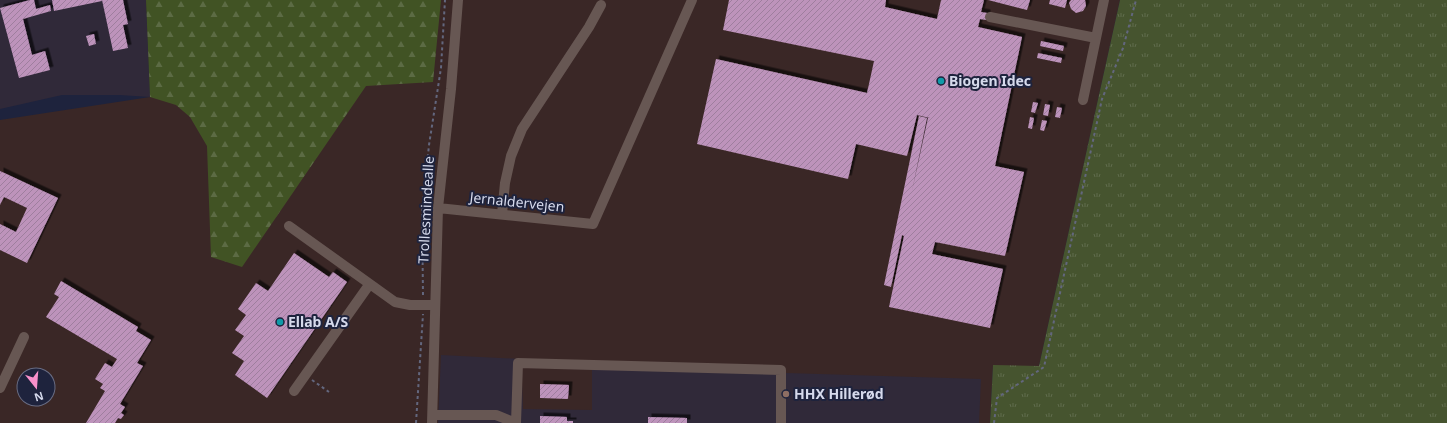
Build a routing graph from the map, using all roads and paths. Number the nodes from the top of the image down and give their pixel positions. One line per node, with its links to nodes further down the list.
1 (445, 0): 14 (path)
2 (458, 0): 10 (street, Trollesmindealle)
3 (692, 0): 11 (street, Jernaldervejen)
4 (1104, 0): 8 (street)
5 (1136, 0): 26 (path)
6 (601, 4): 11 (street)
7 (990, 17): 8 (street)
8 (1096, 38): 9 (street)
9 (1083, 100)
10 (438, 208): 11 (street, Jernaldervejen); 15 (street, Trollesmindealle)
11 (502, 214)
12 (289, 226): 13 (street)
13 (369, 285): 15 (street); 18 (street)
14 (423, 293)
15 (435, 305): 22 (street, Trollesmindealle)
16 (423, 319): 23 (path)
17 (24, 337): 19 (street)
18 (305, 375): 20 (street); 21 (path)
19 (0, 388)
20 (294, 391)
21 (329, 392)
22 (433, 419): 24 (street)
23 (416, 423)
24 (516, 423): 25 (street)
25 (781, 423)
26 (994, 423)

